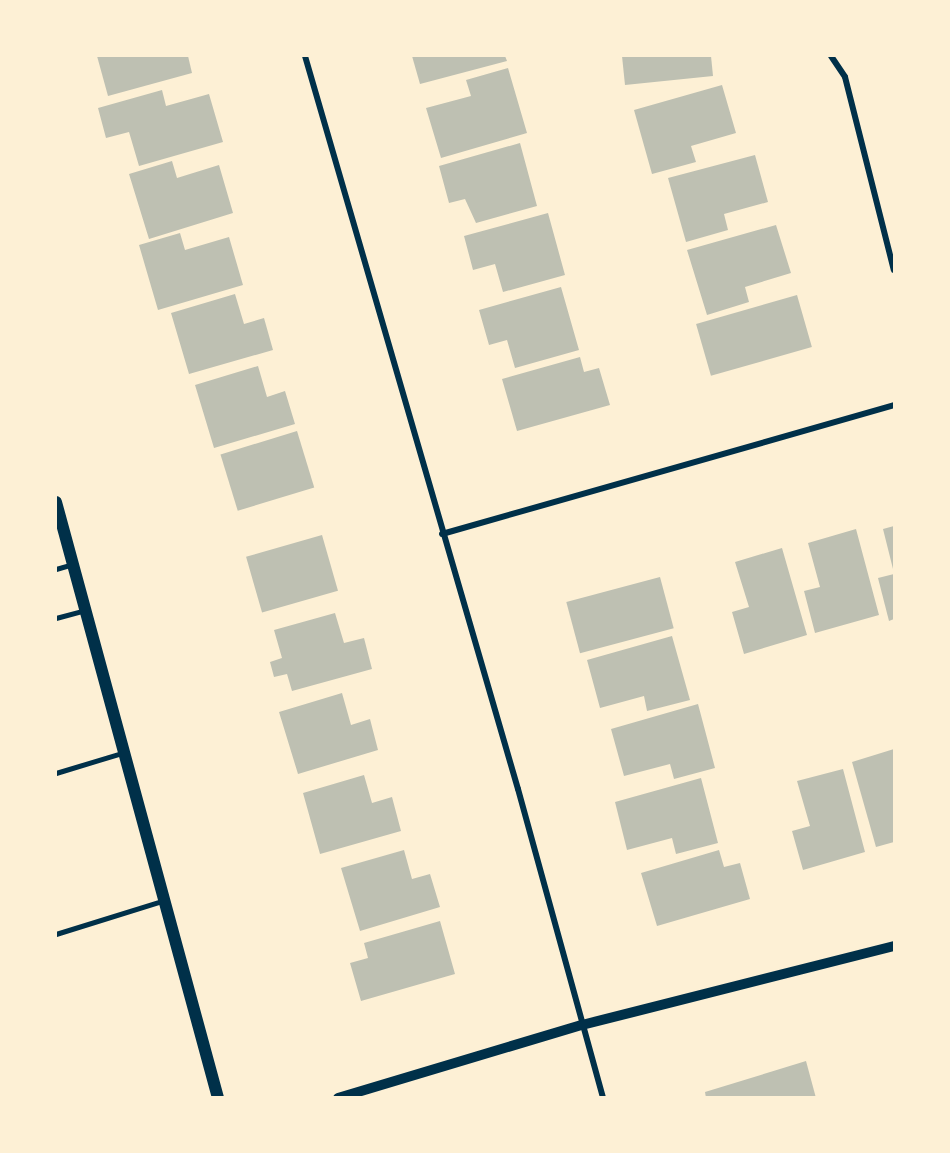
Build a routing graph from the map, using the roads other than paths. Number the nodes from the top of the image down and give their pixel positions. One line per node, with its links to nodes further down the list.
1 (305, 56): 6 (street)
2 (831, 56): 3 (street)
3 (894, 270)
4 (894, 405): 6 (street)
5 (56, 502): 7 (main road)
6 (442, 534): 16 (street)
7 (74, 564): 8 (lane); 9 (main road)
8 (56, 569)
9 (87, 609): 10 (lane); 11 (main road)
10 (56, 618)
11 (125, 752): 12 (lane); 13 (main road)
12 (56, 773)
13 (164, 900): 14 (lane); 17 (main road)
14 (56, 934)
15 (894, 946): 16 (street)
16 (582, 1025): 18 (street); 19 (street)
17 (218, 1098)
18 (338, 1098)
19 (603, 1098)

